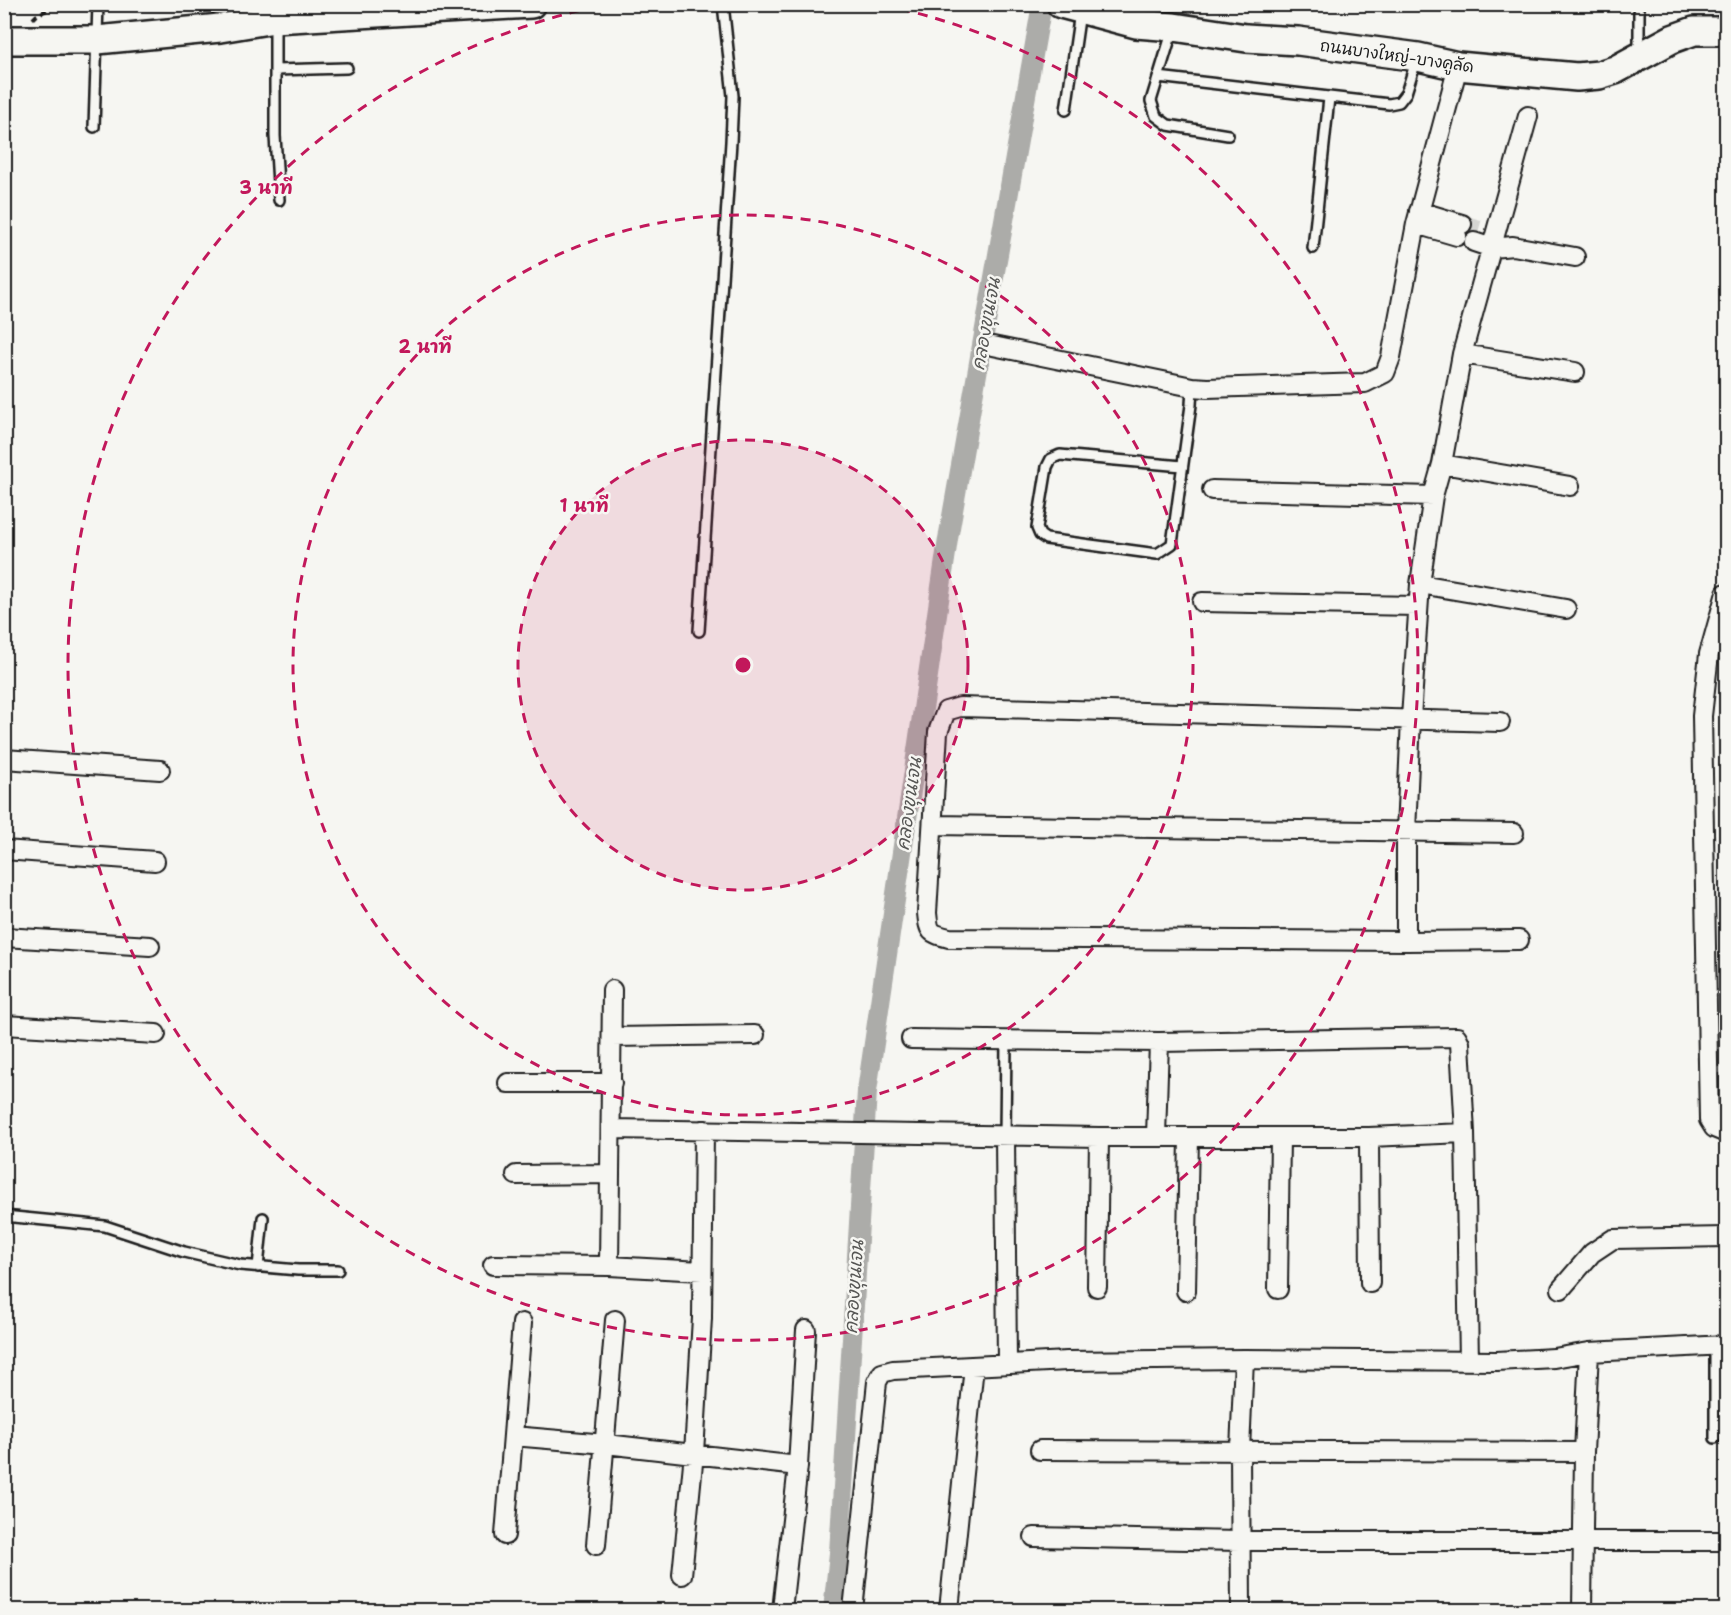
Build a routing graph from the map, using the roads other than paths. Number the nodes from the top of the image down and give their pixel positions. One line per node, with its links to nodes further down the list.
1 (98, 4): 10 (lane)
2 (531, 4): 6 (street)
3 (723, 4): 41 (lane)
4 (1069, 7): 7 (street, ถนนบางใหญ่-บางคูลัด); 18 (lane)
5 (1639, 12): 12 (lane)
6 (274, 19): 10 (street); 15 (lane)
7 (1174, 27): 11 (street, ถนนบางใหญ่-บางคูลัด); 16 (lane)
8 (1726, 31): 12 (street, ถนนบางใหญ่-บางคูลัด)
9 (4, 40): 10 (street)
10 (97, 40): 20 (lane)
11 (1418, 57): 13 (street, ถนนบางใหญ่-บางคูลัด); 17 (lane)
12 (1639, 58): 13 (street, ถนนบางใหญ่-บางคูลัด)
13 (1458, 66): 23 (street)
14 (347, 68): 15 (lane)
15 (275, 70): 22 (lane)
16 (1158, 77): 17 (lane); 21 (lane)
17 (1329, 98): 25 (lane)
18 (1066, 110)
19 (1528, 116): 24 (street)
20 (94, 127)
21 (1228, 135)
22 (279, 200)
23 (1417, 217): 24 (street); 30 (street)
24 (1477, 236): 26 (street); 28 (street)
25 (1313, 248)
26 (1575, 257)
27 (993, 346): 30 (street)
28 (1462, 354): 29 (street); 31 (street)
29 (1575, 372)
30 (1192, 387): 32 (lane)
31 (1442, 464): 33 (street); 35 (street)
32 (1182, 466): 32 (lane)
33 (1570, 486)
34 (1212, 490): 35 (street)
35 (1433, 496): 36 (street)
36 (1420, 584): 39 (street); 40 (street)
37 (1726, 593): 68 (street)
38 (1202, 602): 39 (street)
39 (1417, 606): 42 (street)
40 (1566, 609)
41 (699, 631)
42 (1411, 718): 43 (street); 46 (street); 47 (street)
43 (1500, 722)
44 (4, 759): 45 (street)
45 (160, 770)
46 (933, 825): 47 (street); 53 (street)
47 (1406, 832): 48 (street); 53 (street)
48 (1514, 833)
49 (4, 850): 50 (street)
50 (155, 861)
51 (4, 937): 54 (street)
52 (1519, 940): 53 (street)
53 (1406, 941)
54 (150, 946)
55 (612, 990): 59 (street)
56 (4, 1025): 57 (street)
57 (156, 1034)
58 (755, 1035): 59 (street)
59 (612, 1037): 64 (street)
60 (911, 1039): 61 (street)
61 (1006, 1040): 62 (street); 69 (lane)
62 (1159, 1042): 67 (street); 70 (street)
63 (508, 1083): 64 (street)
64 (612, 1083): 65 (street)
65 (610, 1130): 66 (street); 75 (street)
66 (704, 1130): 69 (street); 84 (street)
67 (1465, 1133): 74 (street); 96 (street)
68 (1726, 1133)
69 (1005, 1136): 71 (street); 97 (street)
70 (1156, 1136): 71 (street); 72 (street)
71 (1099, 1137): 86 (street)
72 (1189, 1137): 73 (street); 89 (street)
73 (1280, 1137): 74 (street); 87 (street)
74 (1369, 1137): 85 (street)
75 (610, 1174): 76 (street); 81 (street)
76 (516, 1175)
77 (4, 1216): 82 (lane)
78 (263, 1218): 82 (lane)
79 (1726, 1237): 88 (street)
80 (494, 1265): 81 (street)
81 (609, 1266): 84 (street)
82 (258, 1267): 83 (lane)
83 (338, 1270)
84 (702, 1270): 105 (street)
85 (1370, 1283)
86 (1097, 1287)
87 (1278, 1289)
88 (1561, 1289)
89 (1186, 1291)
90 (615, 1320): 101 (street)
91 (522, 1323): 99 (street)
92 (806, 1330): 106 (street)
93 (1721, 1345): 94 (street); 100 (lane)
94 (1589, 1352): 96 (street); 104 (street)
95 (1244, 1359): 96 (street); 97 (street); 103 (street)
96 (1469, 1360)
97 (1007, 1363): 98 (street)
98 (974, 1366): 115 (street); 116 (street)
99 (513, 1436): 101 (street); 107 (street)
100 (1715, 1438)
101 (606, 1444): 105 (street); 112 (street)
102 (1040, 1450): 103 (street)
103 (1240, 1450): 104 (street); 109 (street)
104 (1584, 1452): 110 (street)
105 (694, 1453): 106 (street); 113 (street)
106 (798, 1466): 114 (street)
107 (505, 1534)
108 (1034, 1537): 109 (street)
109 (1240, 1541): 110 (street); 117 (street)
110 (1581, 1541): 111 (street); 118 (street)
111 (1726, 1541)
112 (596, 1545)
113 (682, 1575)
114 (782, 1611)
115 (853, 1611)
116 (949, 1611)
117 (1241, 1611)
118 (1582, 1611)

